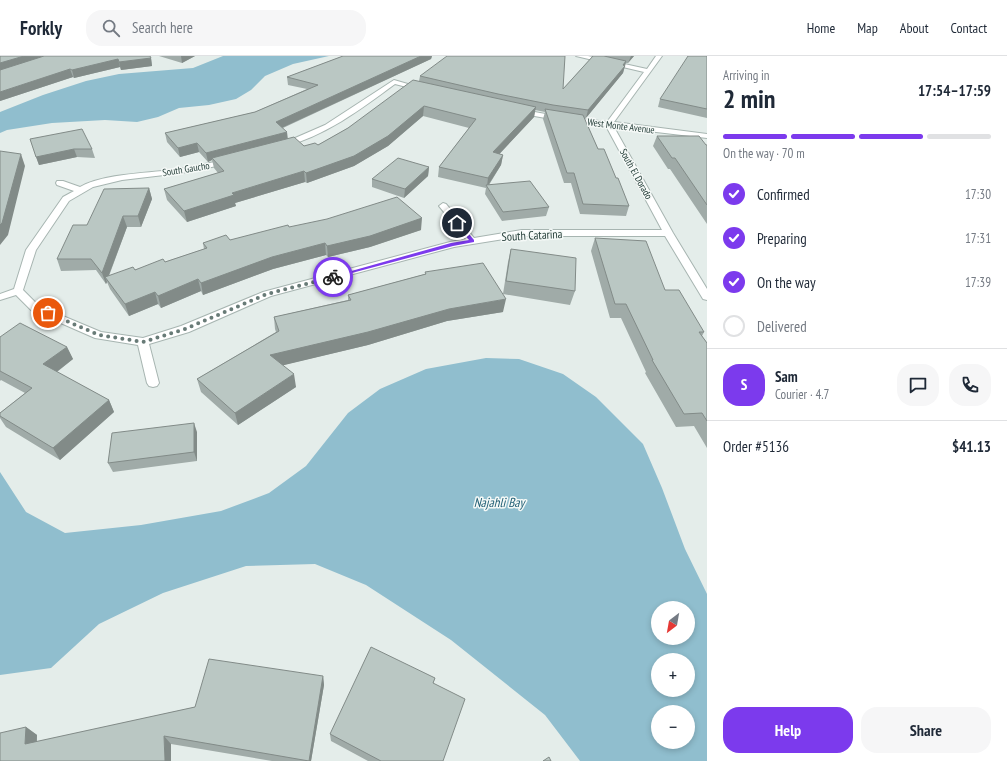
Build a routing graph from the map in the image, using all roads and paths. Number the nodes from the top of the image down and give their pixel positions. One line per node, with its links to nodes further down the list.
1 (579, 56): 3 (street)
2 (659, 56): 3 (street)
3 (649, 71): 6 (street)
4 (430, 90): 8 (street)
5 (510, 109): 6 (street, West Monte Avenue)
6 (609, 124): 7 (street, West Monte Avenue); 13 (street, South El Dorado)
7 (707, 136)
8 (278, 147)
9 (241, 157): 11 (street, South Gaucho)
10 (60, 183): 11 (street)
11 (81, 190): 15 (street, South Gaucho)
12 (442, 206): 14 (street)
13 (668, 233): 14 (street, South Catarina); 17 (street, South El Dorado)
14 (472, 241): 18 (street, South Catarina)
15 (18, 291): 16 (street); 18 (street, South Catarina)
16 (0, 297)
17 (707, 297)
18 (143, 342): 19 (street)
19 (153, 383)

